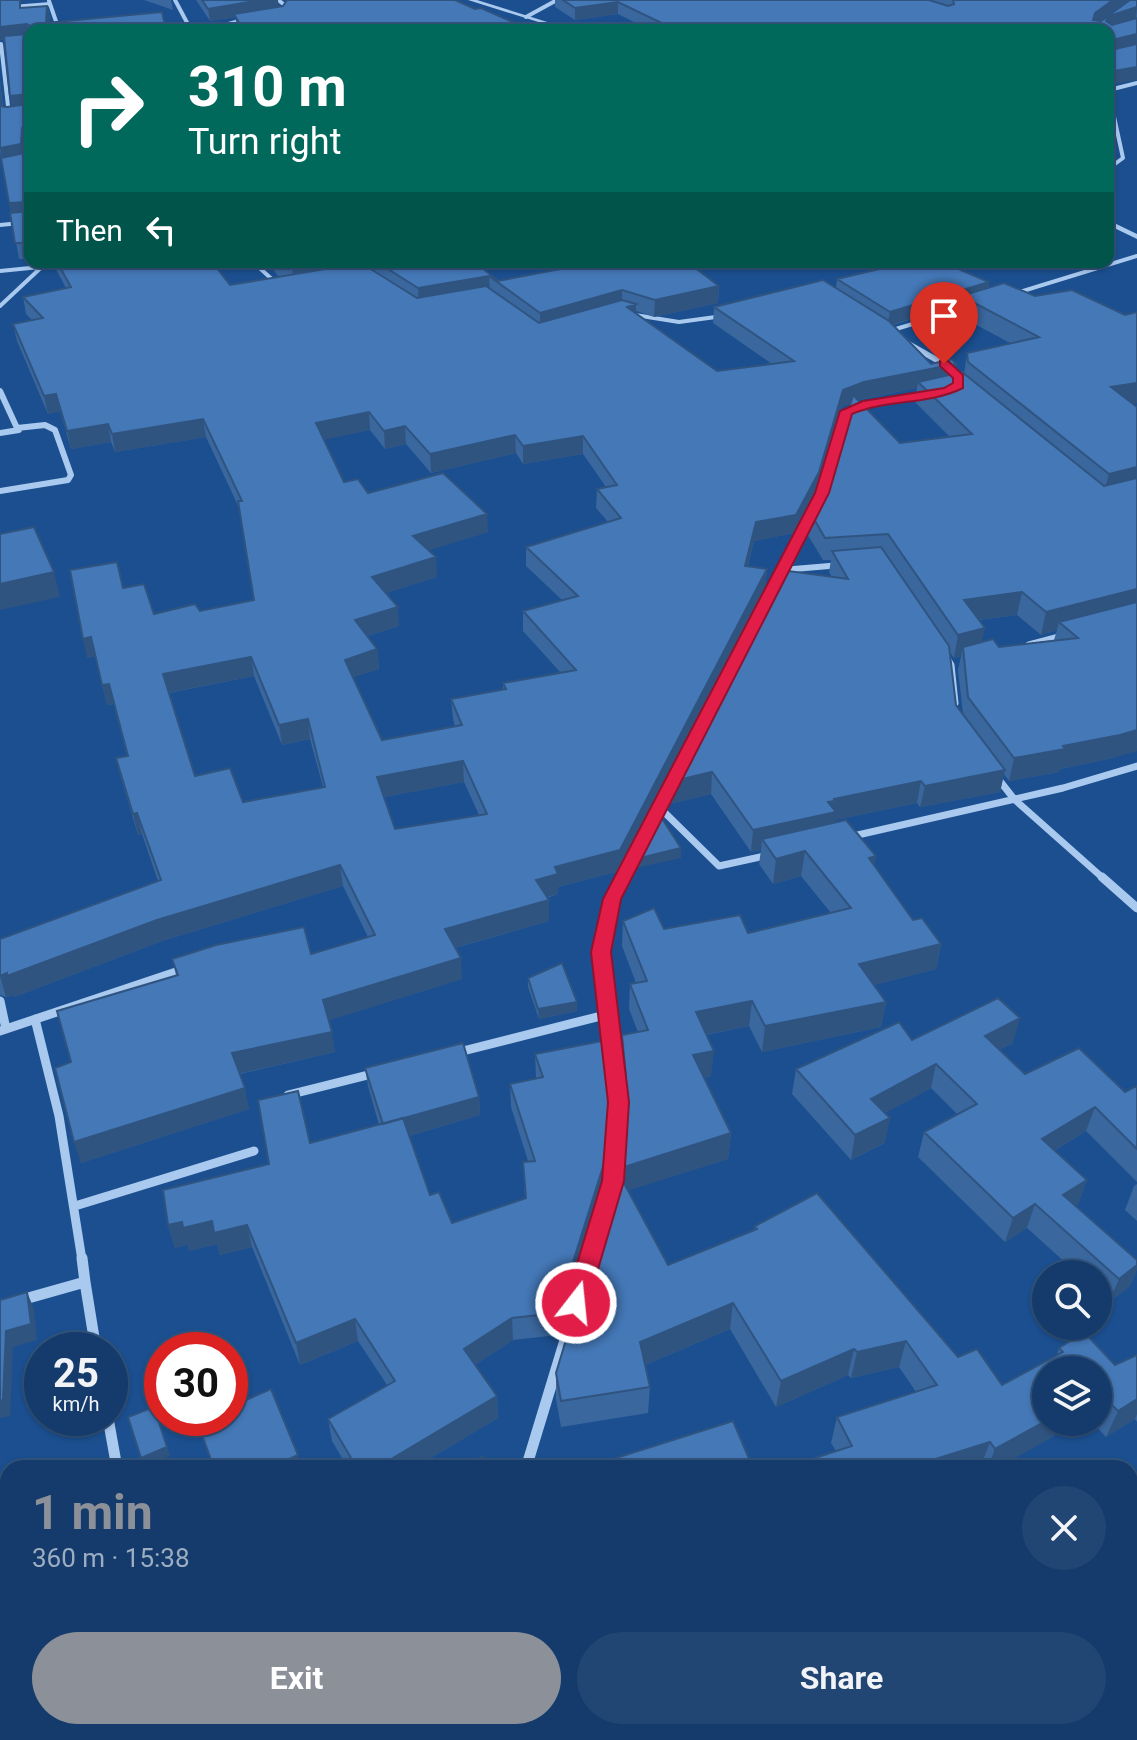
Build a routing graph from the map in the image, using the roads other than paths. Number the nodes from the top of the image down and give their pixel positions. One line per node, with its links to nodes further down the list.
1 (175, 0): 13 (street)
2 (278, 0): 9 (street)
3 (471, 0): 10 (street)
4 (537, 0): 7 (street)
5 (557, 0): 7 (street)
6 (50, 2): 8 (street); 12 (street)
7 (546, 7): 10 (street)
8 (0, 8)
9 (282, 14)
10 (526, 17): 15 (street)
11 (253, 18): 14 (street)
12 (57, 24)
13 (188, 24)
14 (230, 24)
15 (550, 24)
16 (15, 43): 17 (street)
17 (0, 44): 22 (street)
18 (1137, 83): 19 (street)
19 (1114, 89)
20 (1114, 114): 24 (street)
21 (19, 115): 22 (street)
22 (9, 116): 23 (street)
23 (0, 117)
24 (1114, 165)
25 (24, 223): 26 (street)
26 (0, 225)
27 (1114, 225): 28 (street)
28 (1137, 237)
29 (1137, 256): 30 (street)
30 (1114, 263)
31 (31, 268): 35 (street)
32 (40, 268): 39 (street)
33 (259, 268): 36 (street)
34 (1097, 268): 37 (street)
35 (0, 271)
36 (282, 286)
37 (1004, 296)
38 (974, 305): 43 (street)
39 (0, 306)
40 (622, 311): 41 (street)
41 (734, 314)
42 (873, 324): 43 (street)
43 (886, 332): 45 (street)
44 (0, 391): 47 (street)
45 (947, 391)
46 (932, 394): 51 (street)
47 (24, 429): 48 (street); 49 (street)
48 (0, 433)
49 (0, 491)
50 (852, 564): 51 (street)
51 (782, 570): 52 (street)
52 (775, 584)
53 (1073, 634): 55 (street)
54 (936, 641): 57 (street)
55 (1012, 649)
56 (967, 661): 57 (street)
57 (951, 665): 58 (street)
58 (956, 708)
59 (681, 765): 63 (street)
60 (1137, 766): 62 (street)
61 (995, 774): 62 (street)
62 (1014, 799): 64 (street); 66 (street)
63 (659, 807): 65 (street); 69 (street)
64 (843, 838)
65 (781, 852)
66 (1137, 908)
67 (193, 967): 70 (street)
68 (0, 1001): 71 (street)
69 (609, 1014): 72 (street); 82 (street)
70 (35, 1019): 71 (street); 76 (street)
71 (3, 1030)
72 (443, 1056)
73 (382, 1071): 74 (street)
74 (276, 1098)
75 (254, 1151): 76 (street)
76 (75, 1206): 77 (street)
77 (85, 1282): 78 (street); 79 (street)
78 (0, 1306)
79 (93, 1332)
80 (111, 1436): 81 (street)
81 (116, 1460)
82 (528, 1460)

